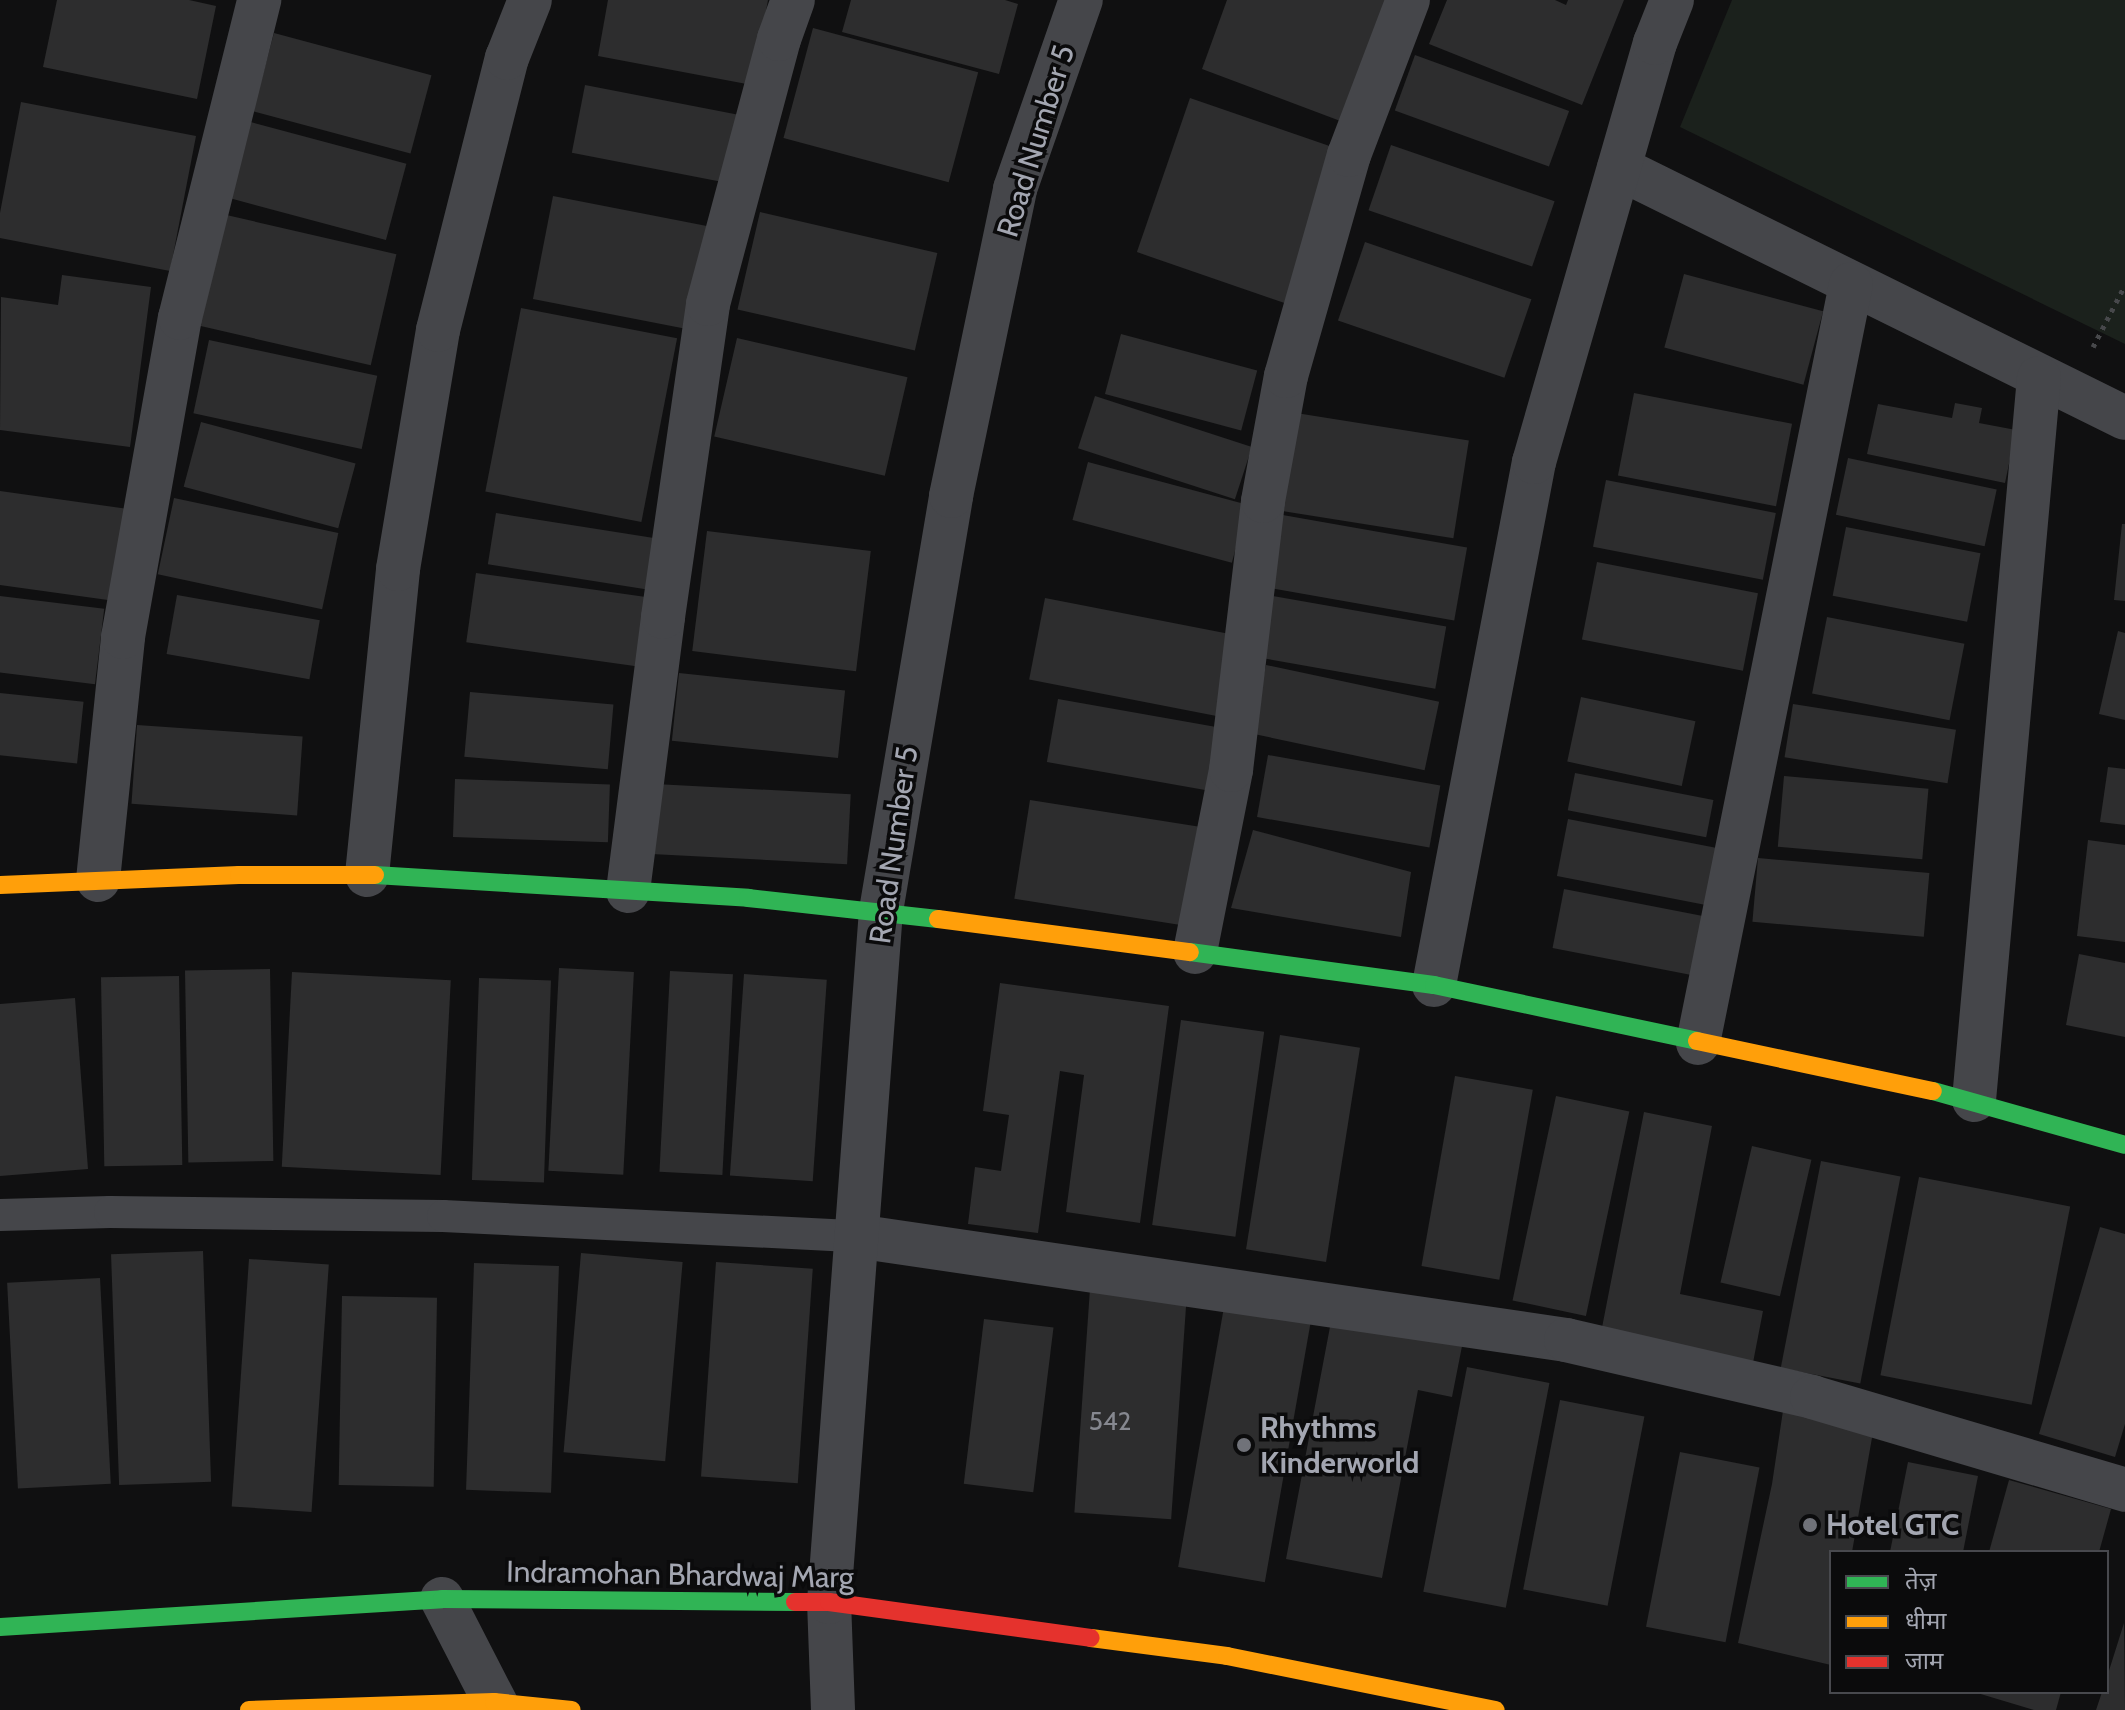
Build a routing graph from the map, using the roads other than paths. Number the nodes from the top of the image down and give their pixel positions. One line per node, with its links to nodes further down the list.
1 (259, 0): 12 (street)
2 (530, 0): 11 (street)
3 (793, 0): 14 (street)
4 (1081, 0): 15 (street, Road Number 5)
5 (1408, 0): 16 (street)
6 (1672, 0): 7 (street)
7 (1619, 168): 8 (street); 17 (street)
8 (1851, 284): 9 (street); 18 (street)
9 (2056, 385): 10 (street); 19 (street)
10 (2125, 418)
11 (367, 875): 12 (street); 14 (street)
12 (98, 880): 13 (street)
13 (0, 885)
14 (628, 891): 15 (street)
15 (881, 911): 16 (street); 22 (street, Road Number 5)
16 (1195, 952): 17 (street)
17 (1434, 985): 18 (street)
18 (1698, 1043): 19 (street)
19 (1974, 1100): 20 (street)
20 (2125, 1145)
21 (0, 1215): 22 (lane)
22 (856, 1236): 23 (street); 25 (street, Road Number 5)
23 (2125, 1490)
24 (442, 1599): 25 (street, Indramohan Bhardwaj Marg); 26 (street, Indramohan Bhardwaj Marg); 27 (street)
25 (829, 1602): 30 (street, Road Number 5); 31 (street, Indramohan Bhardwaj Marg)
26 (0, 1627)
27 (496, 1706): 28 (street); 29 (street)
28 (249, 1710)
29 (572, 1710)
30 (833, 1710)
31 (1496, 1710)

